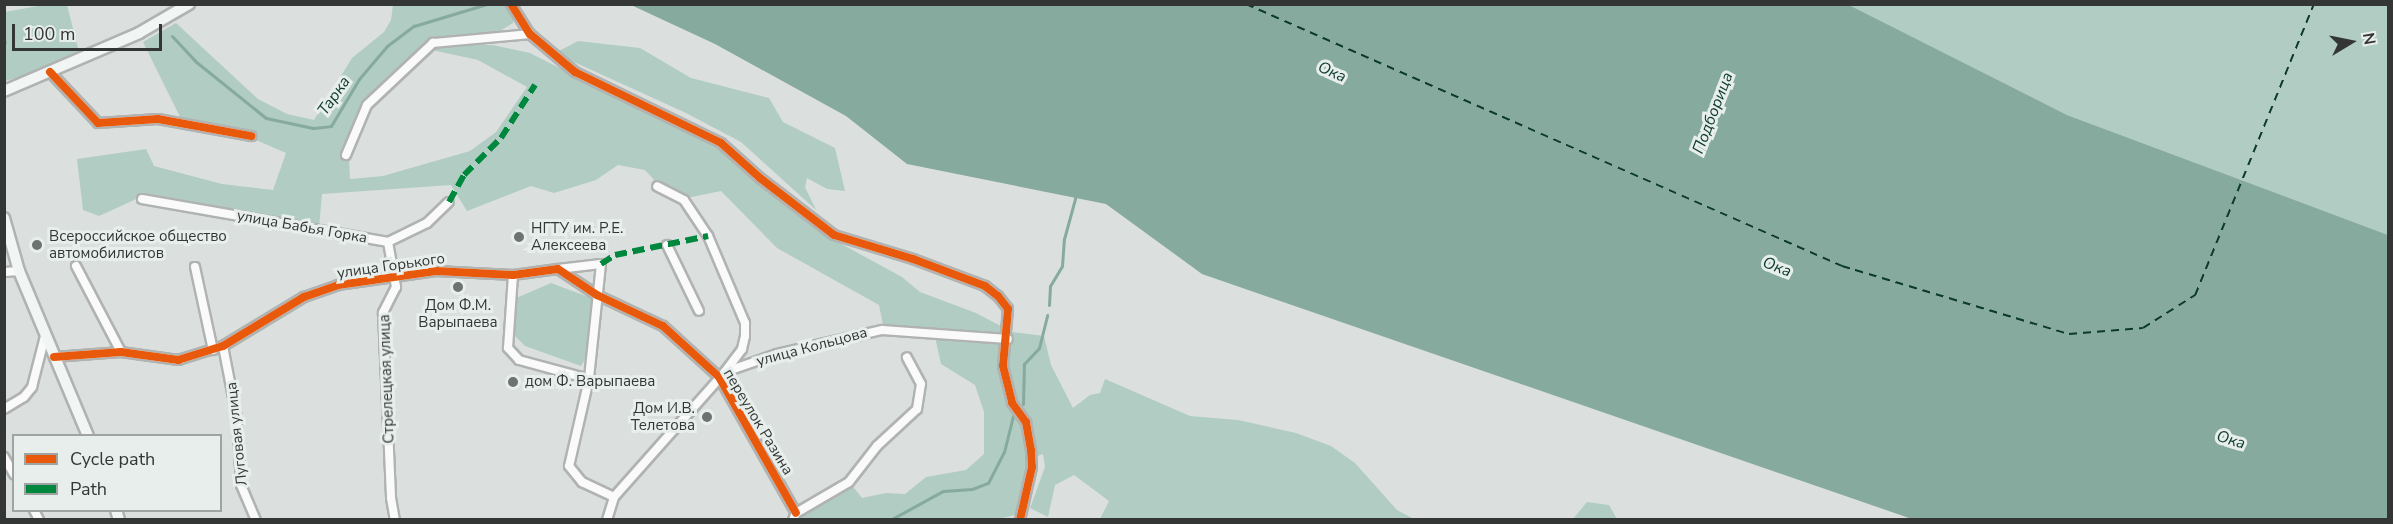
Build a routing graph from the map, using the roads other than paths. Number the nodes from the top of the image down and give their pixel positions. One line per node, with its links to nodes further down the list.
1 (189, 4): 4 (main road)
2 (511, 4): 3 (street)
3 (530, 33): 7 (street); 24 (street)
4 (50, 72): 5 (main road); 6 (street)
5 (4, 91)
6 (251, 136)
7 (346, 155)
8 (657, 186): 30 (street, улица Кольцова)
9 (142, 199): 12 (street, улица Бабья Горка)
10 (449, 202): 12 (street, улица Бабья Горка)
11 (4, 218): 17 (main road)
12 (388, 242): 20 (street)
13 (667, 245): 22 (street)
14 (76, 266): 27 (street)
15 (195, 267): 26 (street)
16 (558, 269): 19 (street, улица Горького); 21 (street); 21 (street, улица Горького)
17 (18, 271): 18 (street); 23 (main road)
18 (4, 272)
19 (513, 275): 20 (street, улица Горького); 31 (street)
20 (396, 276): 25 (street, улица Горького); 39 (street, Стрелецкая улица)
21 (597, 295): 30 (street, переулок Разина); 31 (street)
22 (699, 311)
23 (45, 335): 28 (main road); 32 (street)
24 (1008, 339): 30 (street, улица Кольцова); 41 (street)
25 (223, 346): 26 (street, улица Горького); 38 (street, Луговая улица)
26 (213, 350): 27 (street, улица Горького)
27 (121, 352): 28 (street, улица Горького)
28 (54, 357): 33 (main road)
29 (907, 358): 37 (street)
30 (721, 375): 36 (street, улица Кольцова); 37 (street, переулок Разина)
31 (589, 379): 36 (street)
32 (4, 409)
33 (88, 434)
34 (4, 457): 35 (street)
35 (12, 471)
36 (614, 497): 40 (street, улица Кольцова)
37 (794, 516)
38 (256, 519)
39 (395, 519)
40 (607, 519)
41 (1020, 519)

